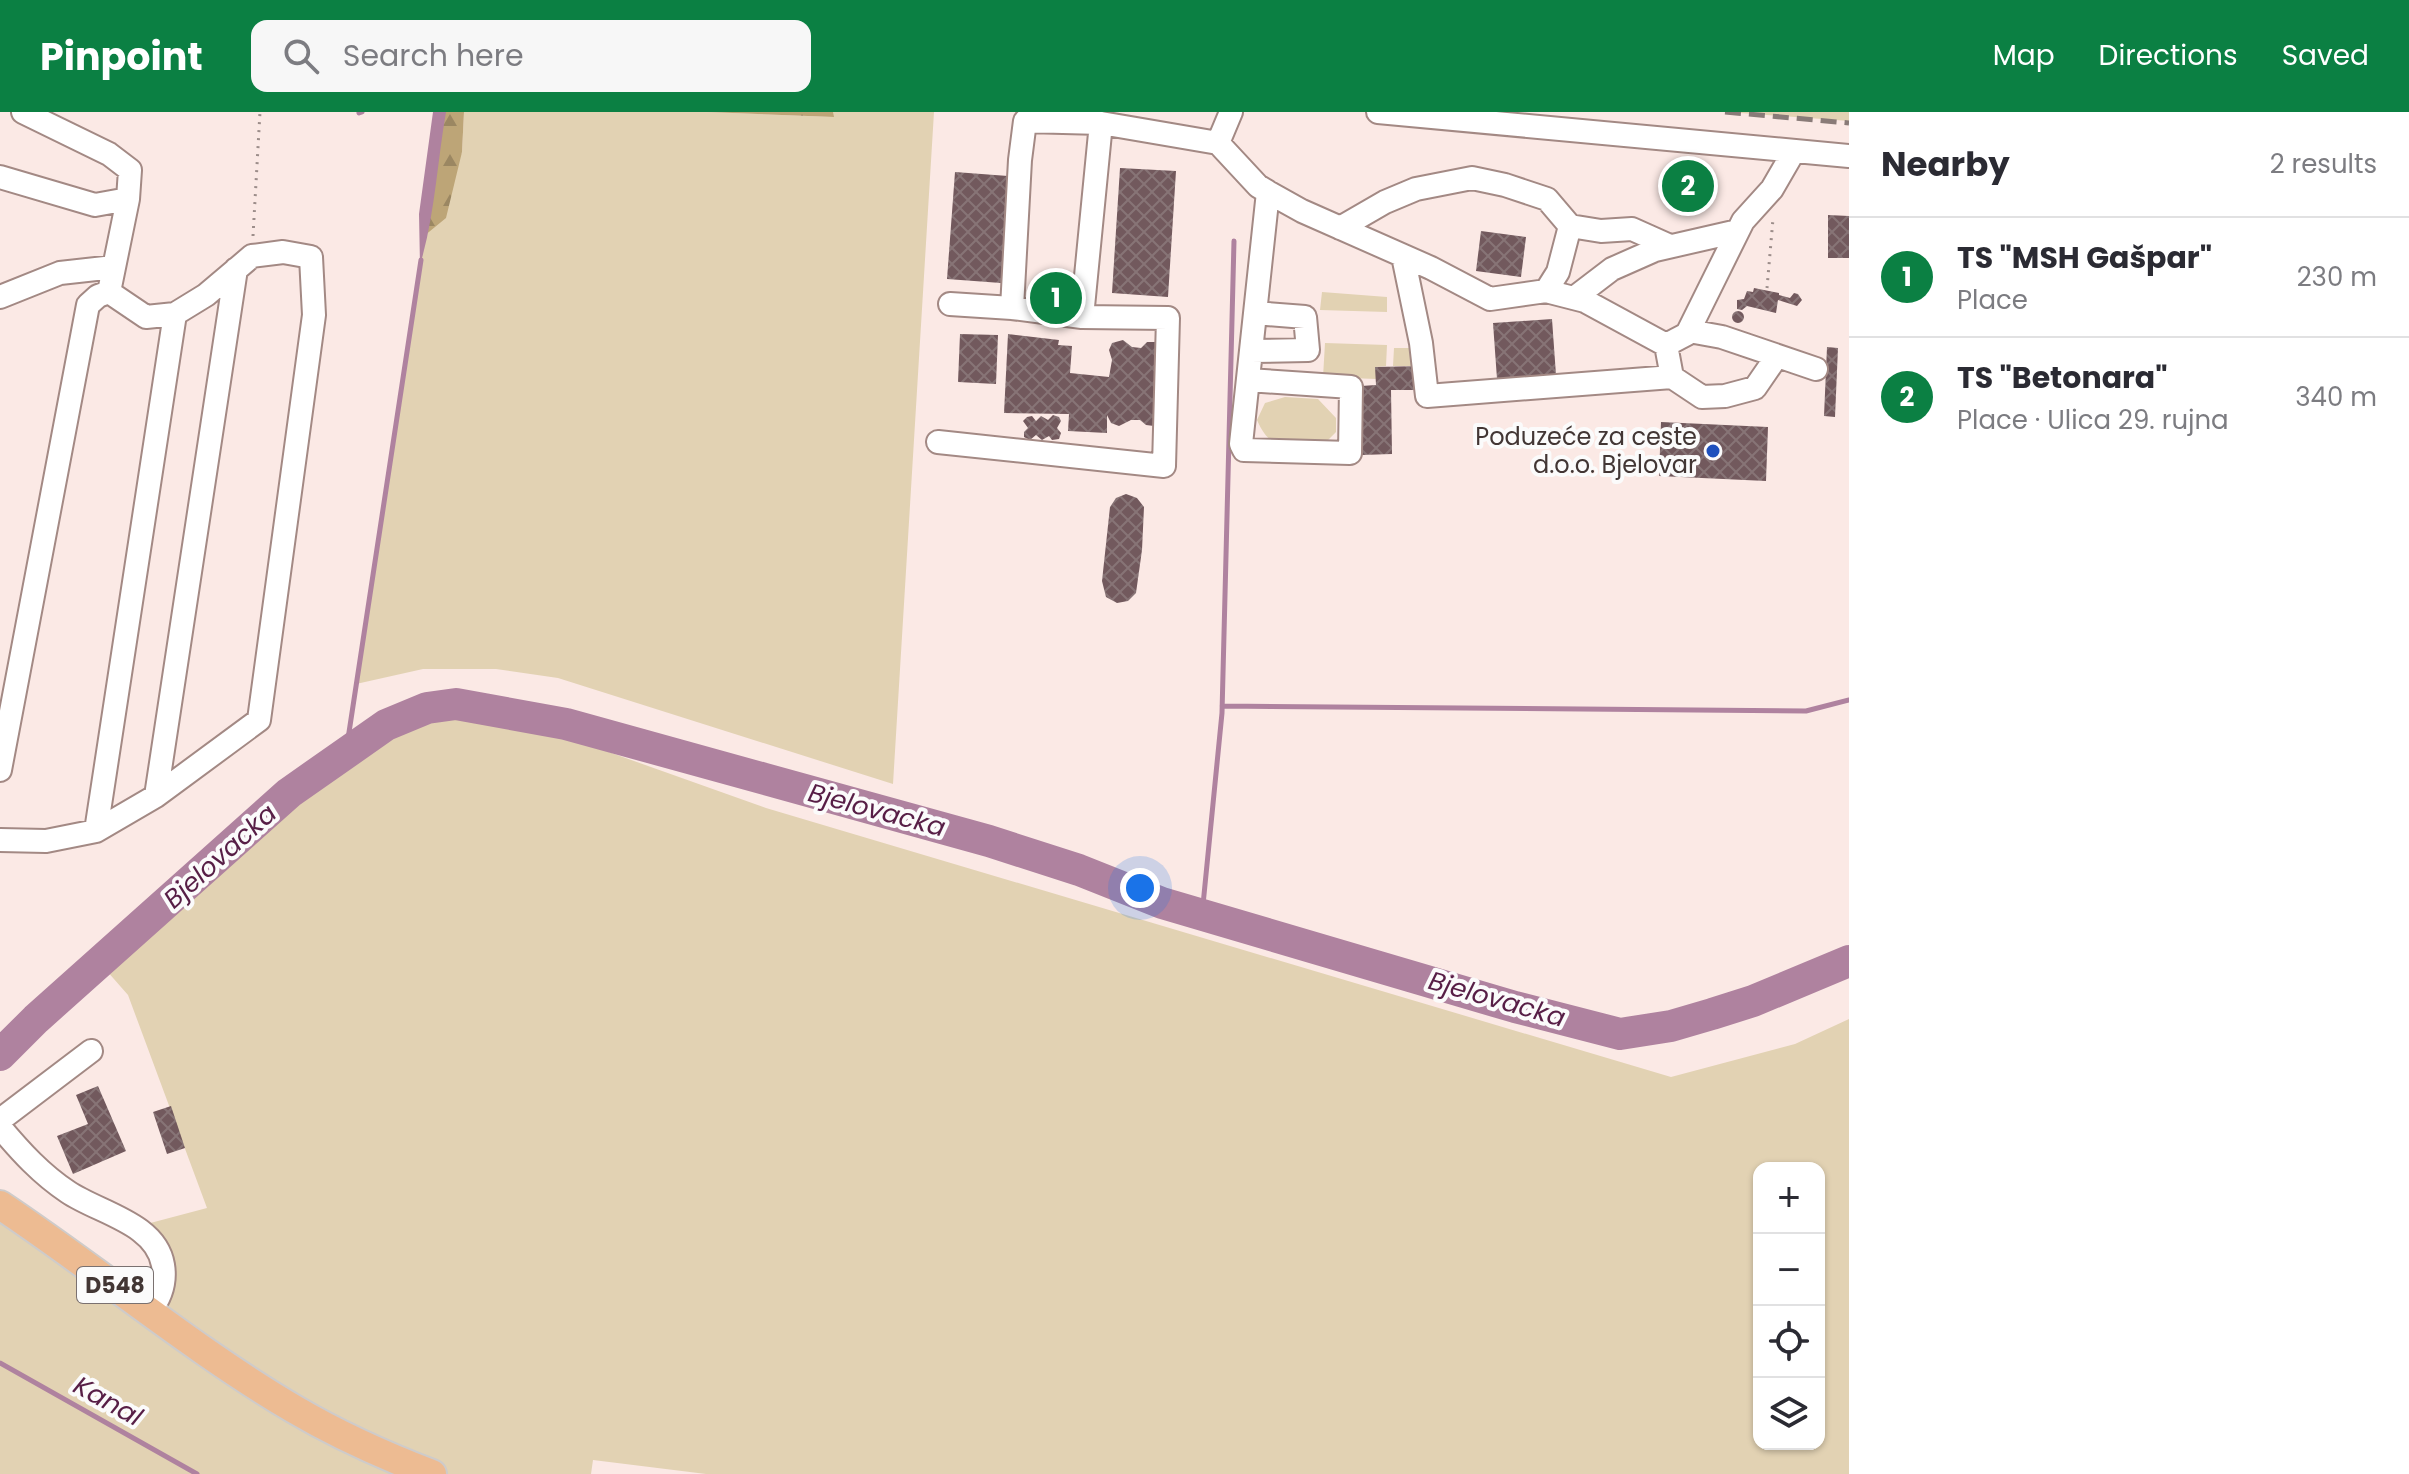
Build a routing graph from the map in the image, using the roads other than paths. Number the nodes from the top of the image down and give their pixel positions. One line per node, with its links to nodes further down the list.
1 (23, 112): 10 (street)
2 (1231, 112): 5 (street)
3 (1378, 112): 6 (street)
4 (1101, 123): 5 (street); 23 (street); 26 (street)
5 (1218, 143): 9 (street)
6 (1794, 151): 7 (street); 13 (street)
7 (1849, 156)
8 (0, 177): 10 (street)
9 (1268, 192): 12 (street); 24 (street)
10 (128, 199): 17 (street)
11 (1570, 226): 12 (street); 14 (street); 18 (street)
12 (1340, 228): 15 (street)
13 (1738, 231): 14 (street); 27 (street)
14 (1670, 246): 21 (street)
15 (1403, 256): 18 (street); 32 (street)
16 (244, 262): 25 (street); 36 (street); 36 (street)
17 (114, 267): 19 (street); 20 (street)
18 (1546, 291): 21 (street)
19 (109, 292): 25 (street); 35 (street)
20 (0, 297)
21 (1574, 298): 28 (street)
22 (950, 304): 23 (street)
23 (1012, 308): 26 (street)
24 (1255, 313): 29 (street); 29 (street)
25 (175, 314): 37 (street)
26 (1082, 317): 34 (street)
27 (1689, 331): 28 (street); 30 (street)
28 (1666, 345): 32 (street)
29 (1251, 351): 33 (street)
30 (1777, 356): 31 (street); 32 (street)
31 (1816, 369)
32 (1672, 377)
33 (1248, 380): 33 (street)
34 (938, 442)
35 (0, 770)
36 (156, 796): 37 (street)
37 (96, 831): 38 (street)
38 (0, 840)
39 (91, 1051): 40 (street)
40 (0, 1120)
41 (0, 1127): 43 (street)
42 (0, 1205): 43 (main road, D548)
43 (150, 1311): 44 (main road, D548)
44 (432, 1474)

